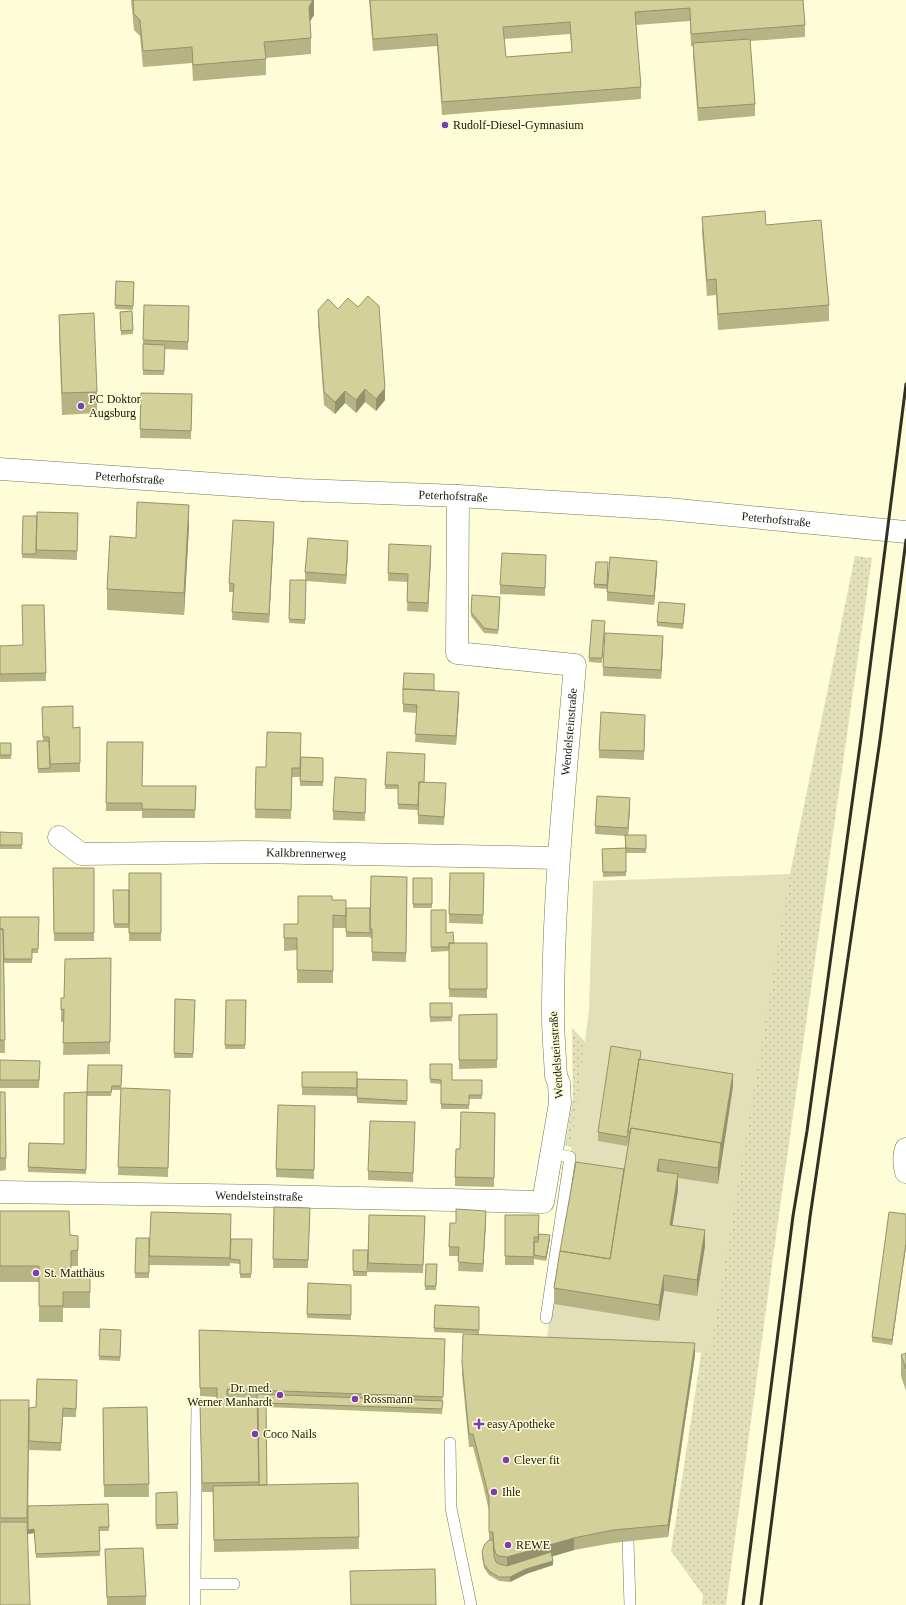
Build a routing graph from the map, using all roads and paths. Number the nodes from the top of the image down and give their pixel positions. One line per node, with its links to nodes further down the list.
1 (0, 469): 2 (street, Peterhofstraße)
2 (458, 496): 3 (street, Peterhofstraße); 5 (street, Wendelsteinstraße)
3 (906, 532)
4 (59, 837): 5 (street, Kalkbrennerweg)
5 (558, 858): 7 (street, Wendelsteinstraße)
6 (906, 1149): 8 (street)
7 (552, 1153): 9 (street, Wendelsteinstraße); 10 (lane)
8 (906, 1172)
9 (0, 1192)
10 (546, 1318)
11 (197, 1403): 14 (lane)
12 (450, 1443): 17 (lane)
13 (628, 1541): 18 (lane)
14 (194, 1584): 15 (lane); 16 (lane)
15 (234, 1584)
16 (195, 1605)
17 (471, 1605)
18 (630, 1605)

